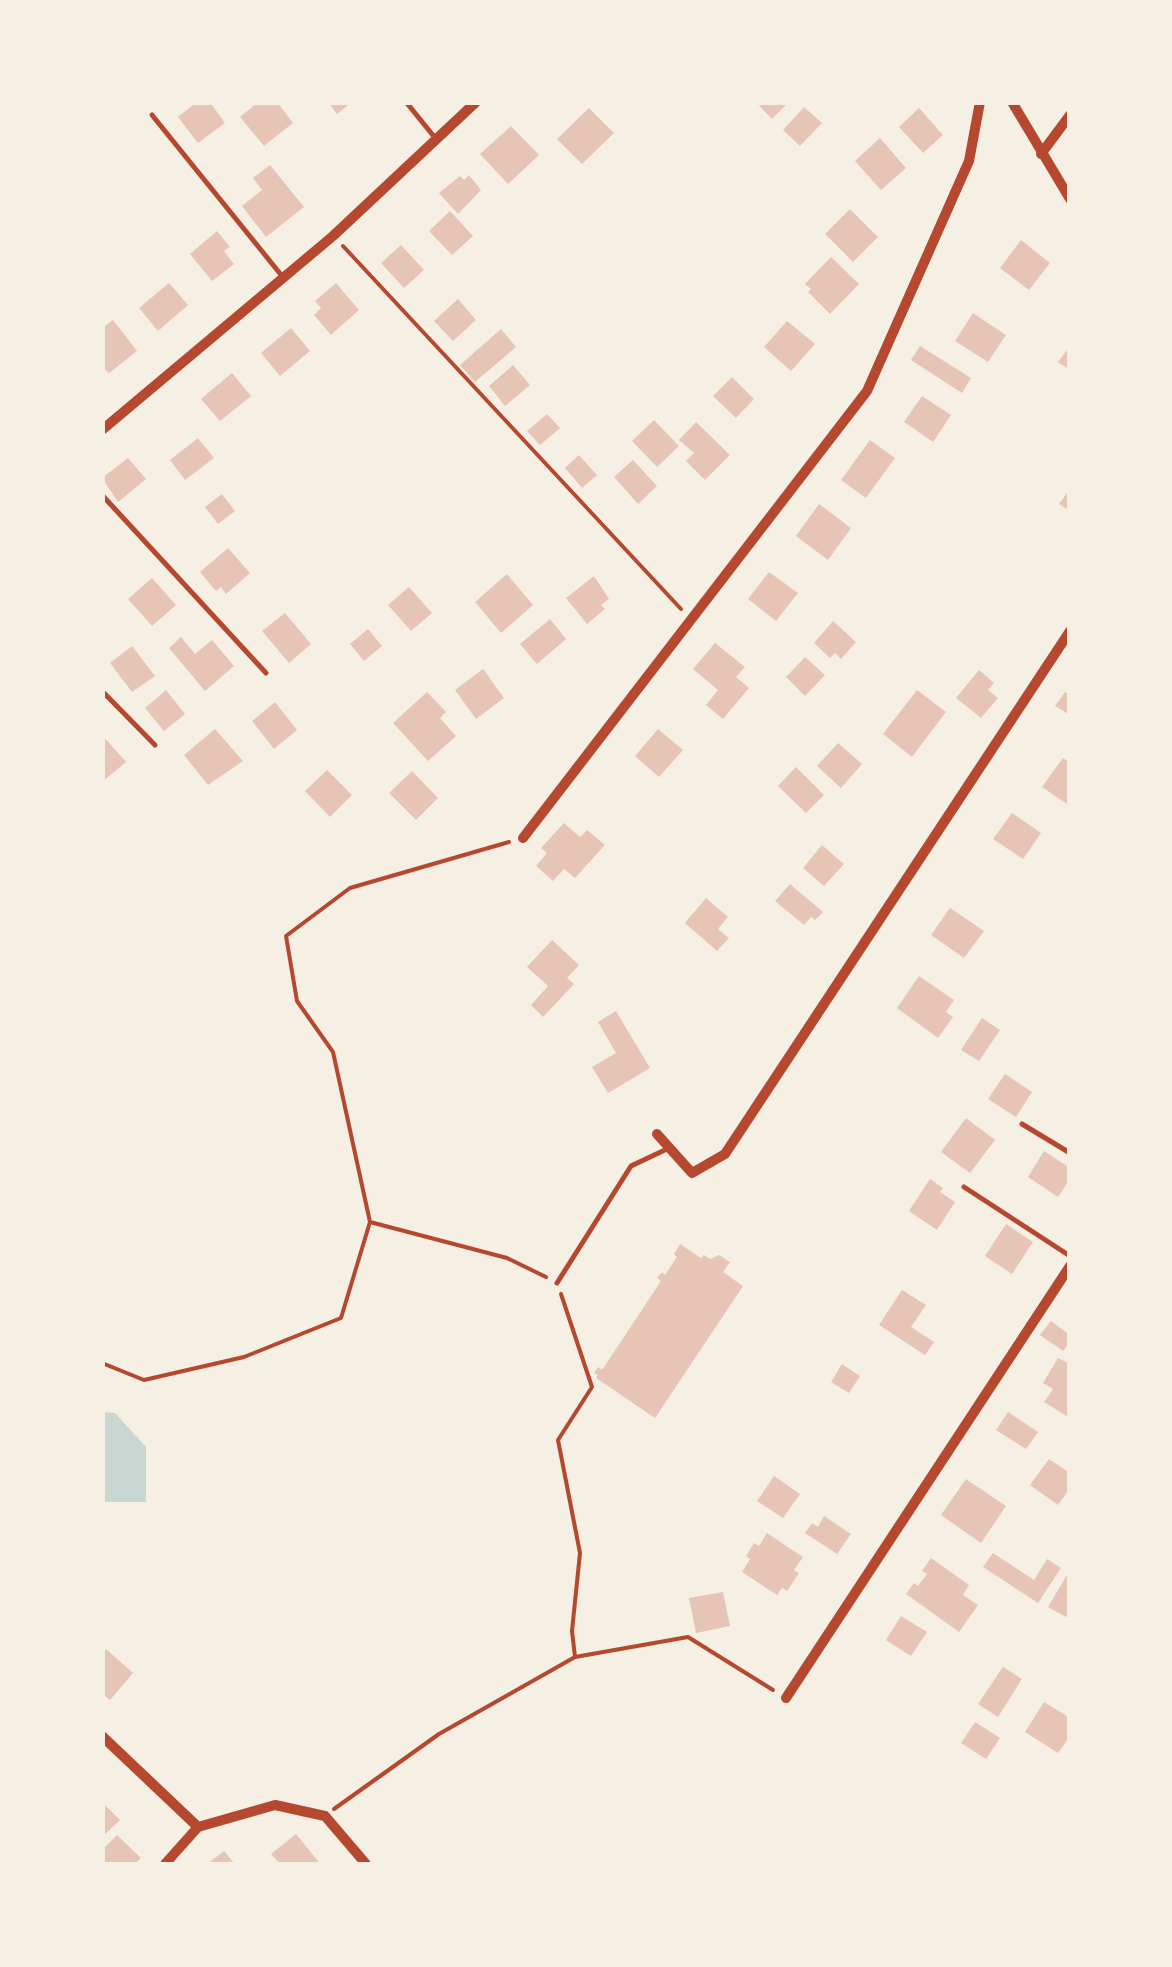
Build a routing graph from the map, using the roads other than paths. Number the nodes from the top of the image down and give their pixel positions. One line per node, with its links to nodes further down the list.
1 (406, 102): 7 (lane)
2 (476, 102): 7 (street)
3 (980, 102): 17 (street)
4 (1012, 102): 8 (street)
5 (152, 114): 10 (lane)
6 (1070, 115): 8 (street)
7 (437, 139): 10 (street)
8 (1040, 154): 9 (street)
9 (1070, 199)
10 (282, 276): 11 (street)
11 (102, 430)
12 (102, 495): 14 (lane)
13 (1070, 631): 20 (street)
14 (266, 673)
15 (102, 690): 16 (lane)
16 (156, 745)
17 (523, 838)
18 (1022, 1124): 21 (lane)
19 (657, 1134): 20 (street)
20 (670, 1148): 25 (lane)
21 (1070, 1154)
22 (964, 1187): 23 (lane)
23 (1070, 1256)
24 (1070, 1266): 26 (street)
25 (557, 1283)
26 (786, 1698)
27 (102, 1736): 28 (street)
28 (198, 1827): 29 (street); 30 (street)
29 (165, 1864)
30 (366, 1864)

